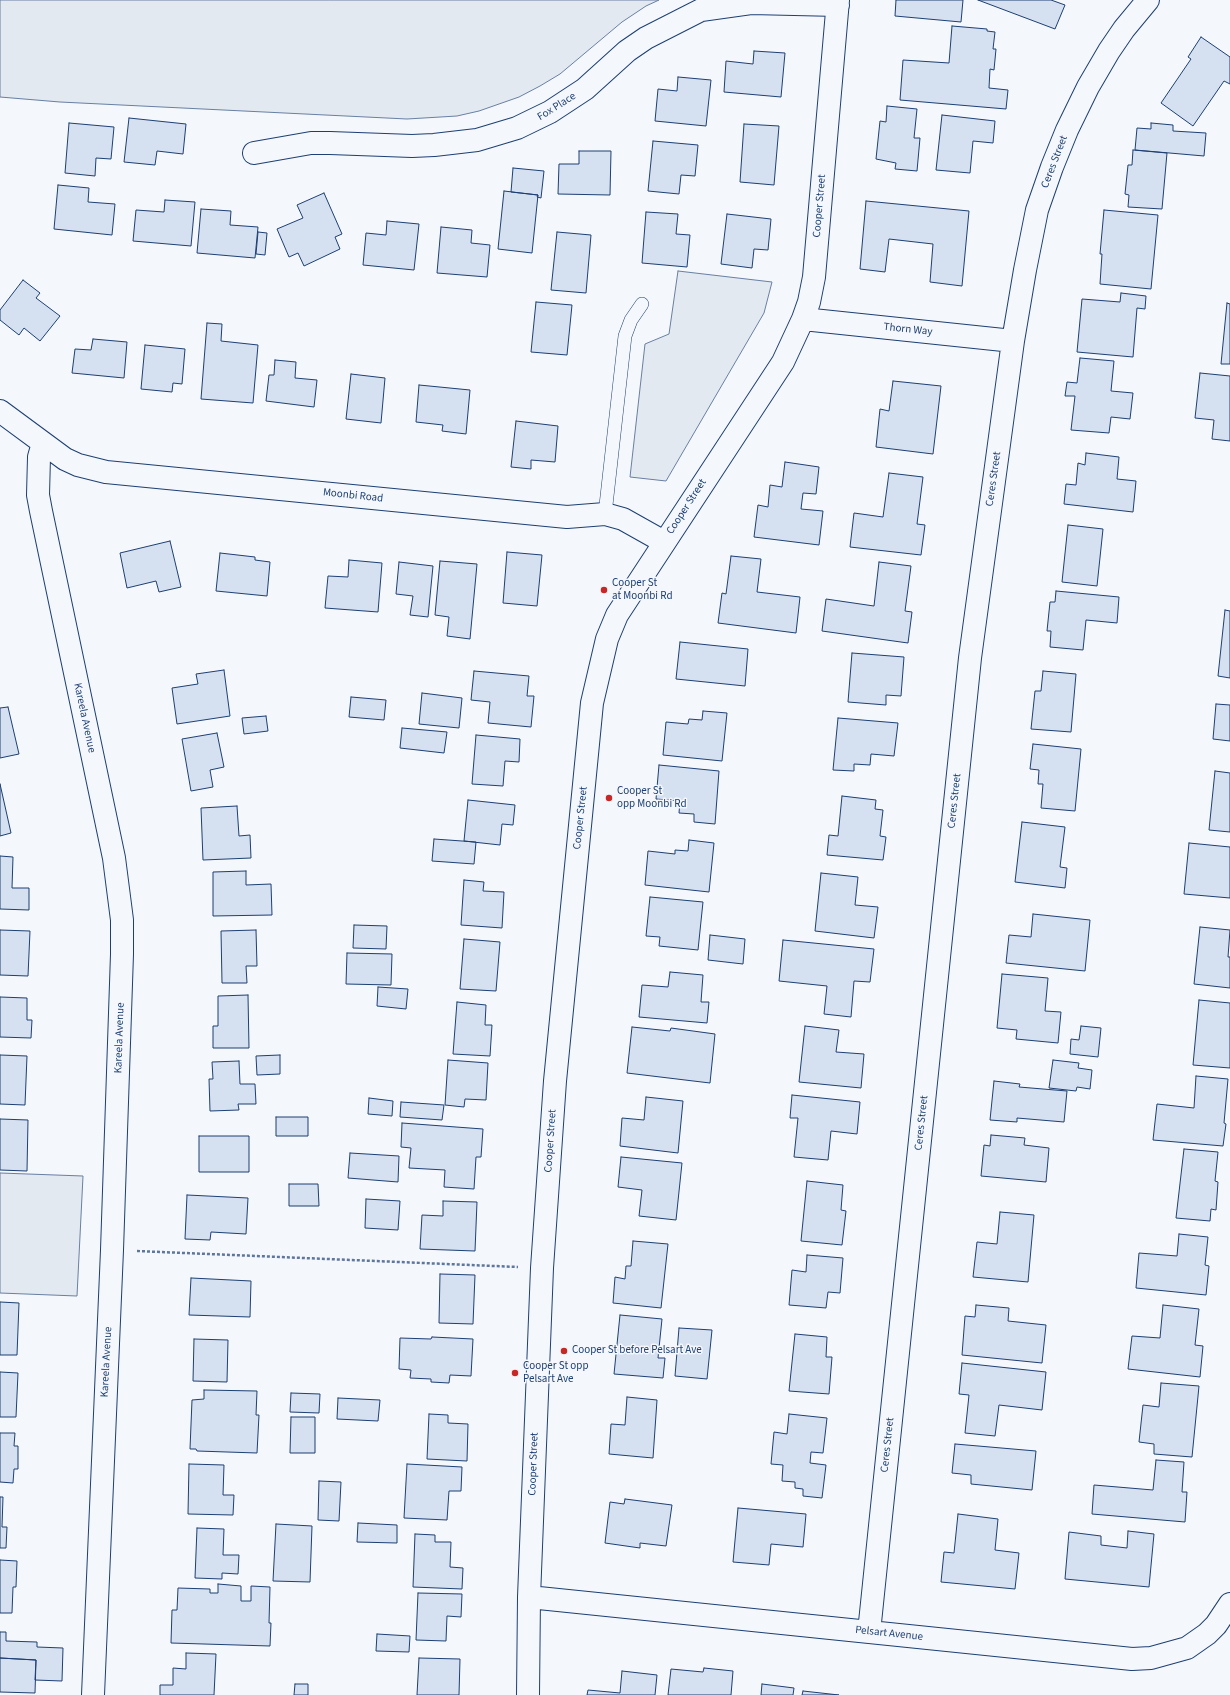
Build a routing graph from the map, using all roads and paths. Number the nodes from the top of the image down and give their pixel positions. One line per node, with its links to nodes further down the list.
1 (1148, 0): 6 (street, Ceres Street)
2 (838, 2): 3 (street, Fox Place); 5 (street, Cooper Street)
3 (254, 153)
4 (642, 304): 9 (lane)
5 (804, 319): 6 (street, Thorn Way); 10 (street, Cooper Street)
6 (1013, 341): 15 (street, Ceres Street)
7 (0, 411): 8 (street)
8 (43, 443): 9 (street, Moonbi Road); 11 (street, Kareela Avenue)
9 (605, 514): 10 (street, Moonbi Road)
10 (664, 542): 12 (street, Cooper Street)
11 (112, 1250): 12 (path); 16 (street, Kareela Avenue)
12 (542, 1268): 13 (street, Cooper Street)
13 (528, 1597): 15 (street, Pelsart Avenue); 17 (street, Cooper Street)
14 (1230, 1604): 15 (street, Pelsart Avenue)
15 (869, 1632)
16 (93, 1695)
17 (528, 1695)

